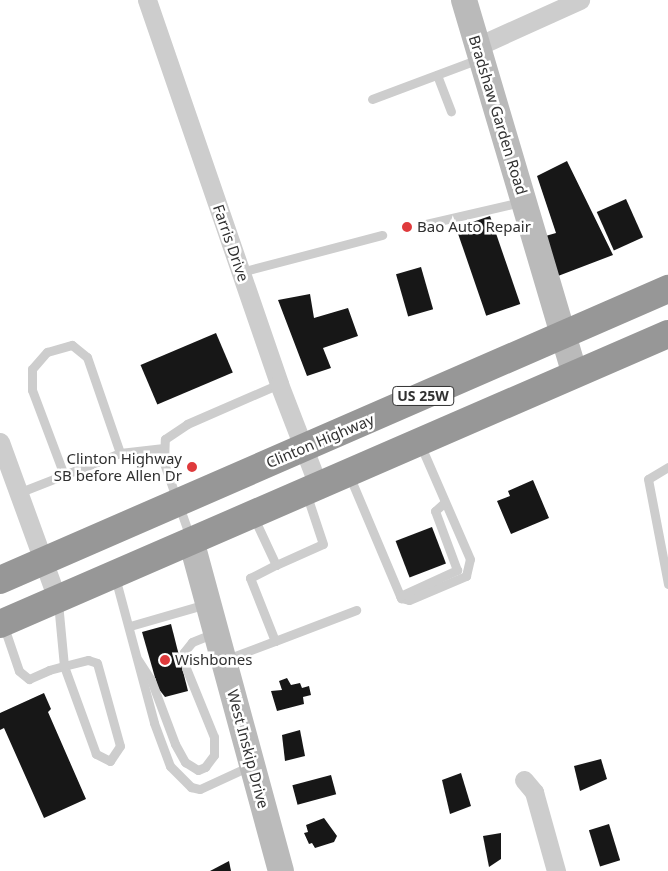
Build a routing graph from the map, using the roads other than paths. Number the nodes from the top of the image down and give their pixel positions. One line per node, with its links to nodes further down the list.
1 (148, 0): 11 (street, Farris Drive)
2 (464, 0): 4 (street, Bradshaw Garden Road)
3 (580, 0): 4 (street)
4 (480, 52): 5 (lane); 8 (street, Bradshaw Garden Road)
5 (438, 75): 6 (lane); 7 (lane)
6 (372, 99)
7 (451, 111)
8 (524, 201): 9 (lane); 13 (street, Bradshaw Garden Road)
9 (426, 224)
10 (382, 235): 11 (lane)
11 (241, 272): 16 (street, Farris Drive)
12 (668, 289): 13 (highway, Clinton Highway / US 25W)
13 (563, 333): 15 (street, Bradshaw Garden Road); 20 (highway, Clinton Highway / US 25W)
14 (668, 334): 15 (highway, US 25W)
15 (575, 374): 18 (highway, US 25W)
16 (279, 384): 19 (lane); 20 (street, Farris Drive)
17 (0, 442): 26 (street)
18 (419, 442): 23 (highway, US 25W); 27 (lane)
19 (164, 448): 21 (lane); 28 (lane)
20 (304, 448): 25 (street, Farris Drive); 28 (highway, Clinton Highway / US 25W)
21 (120, 453): 24 (lane); 24 (lane)
22 (668, 467): 35 (lane)
23 (348, 472): 25 (highway, US 25W); 36 (lane)
24 (64, 475): 26 (lane)
25 (312, 488): 29 (highway, US 25W); 32 (lane)
26 (18, 493): 31 (street)
27 (445, 502): 36 (lane); 36 (lane)
28 (178, 504): 30 (lane); 31 (highway, Clinton Highway / US 25W)
29 (252, 514): 30 (highway, US 25W); 32 (lane)
30 (191, 540): 33 (highway, US 25W); 38 (street, West Inskip Drive)
31 (43, 562): 34 (highway, Clinton Highway / US 25W); 37 (street)
32 (276, 565): 43 (lane)
33 (114, 574): 37 (highway, US 25W); 41 (lane)
34 (0, 580)
35 (668, 584)
36 (400, 596)
37 (57, 599): 40 (highway, US 25W); 46 (lane)
38 (208, 603): 41 (lane); 42 (street, West Inskip Drive)
39 (356, 610): 43 (lane)
40 (1, 623): 46 (lane)
41 (130, 626): 44 (lane)
42 (216, 632): 44 (lane); 45 (street, West Inskip Drive)
43 (274, 641): 45 (lane)
44 (138, 660): 47 (lane)
45 (224, 660): 47 (street, West Inskip Drive)
46 (64, 666): 46 (lane)
47 (252, 765): 49 (street, West Inskip Drive)
48 (524, 780): 50 (street)
49 (282, 871)
50 (556, 871)

